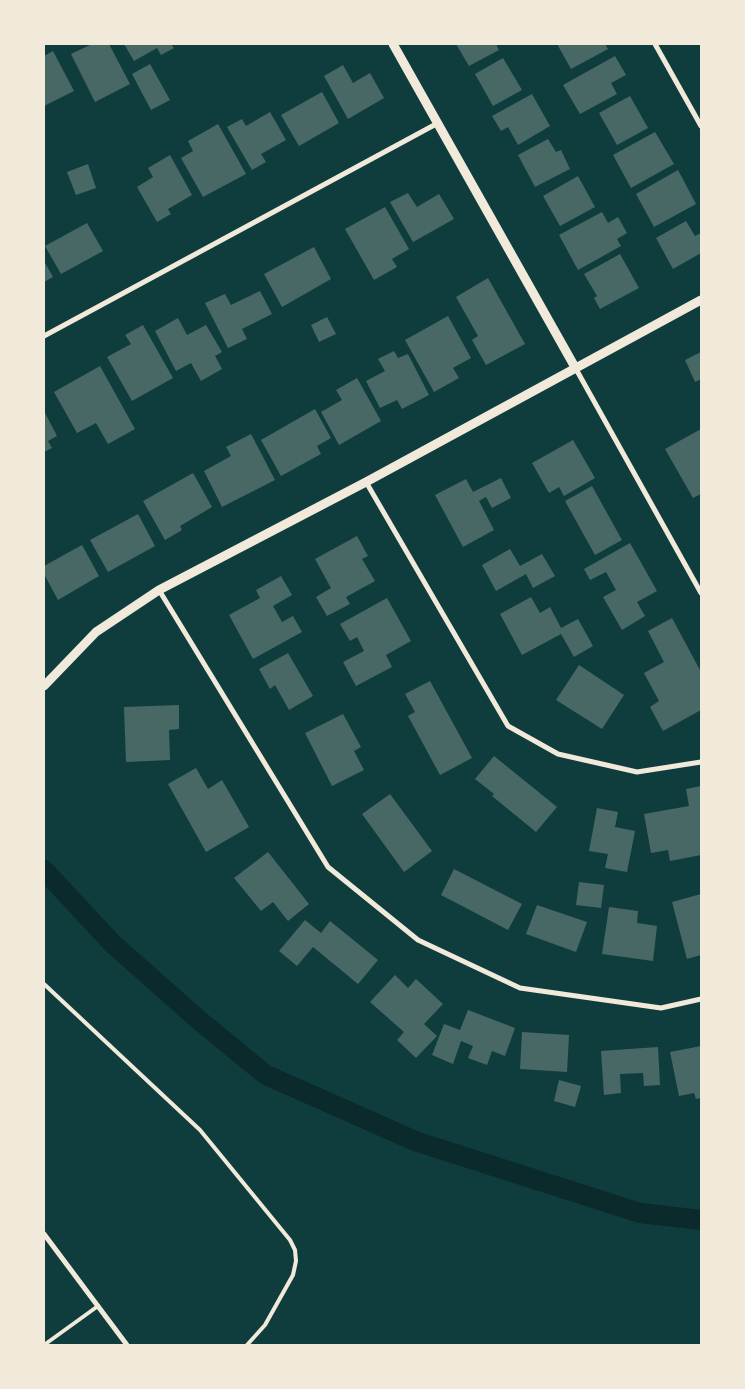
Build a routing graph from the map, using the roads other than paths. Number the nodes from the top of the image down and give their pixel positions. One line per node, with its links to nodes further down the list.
1 (393, 44): 3 (street)
2 (655, 44): 4 (street)
3 (438, 123): 6 (street); 7 (street)
4 (701, 124)
5 (701, 300): 7 (street)
6 (44, 336)
7 (576, 369): 8 (street); 10 (street)
8 (366, 482): 9 (street); 12 (street)
9 (159, 590): 11 (street); 14 (street)
10 (701, 593)
11 (44, 686)
12 (701, 762)
13 (44, 984): 19 (lane)
14 (701, 999)
15 (44, 1234): 16 (street)
16 (98, 1306): 17 (lane); 18 (street)
17 (44, 1345)
18 (127, 1345)
19 (247, 1345)

